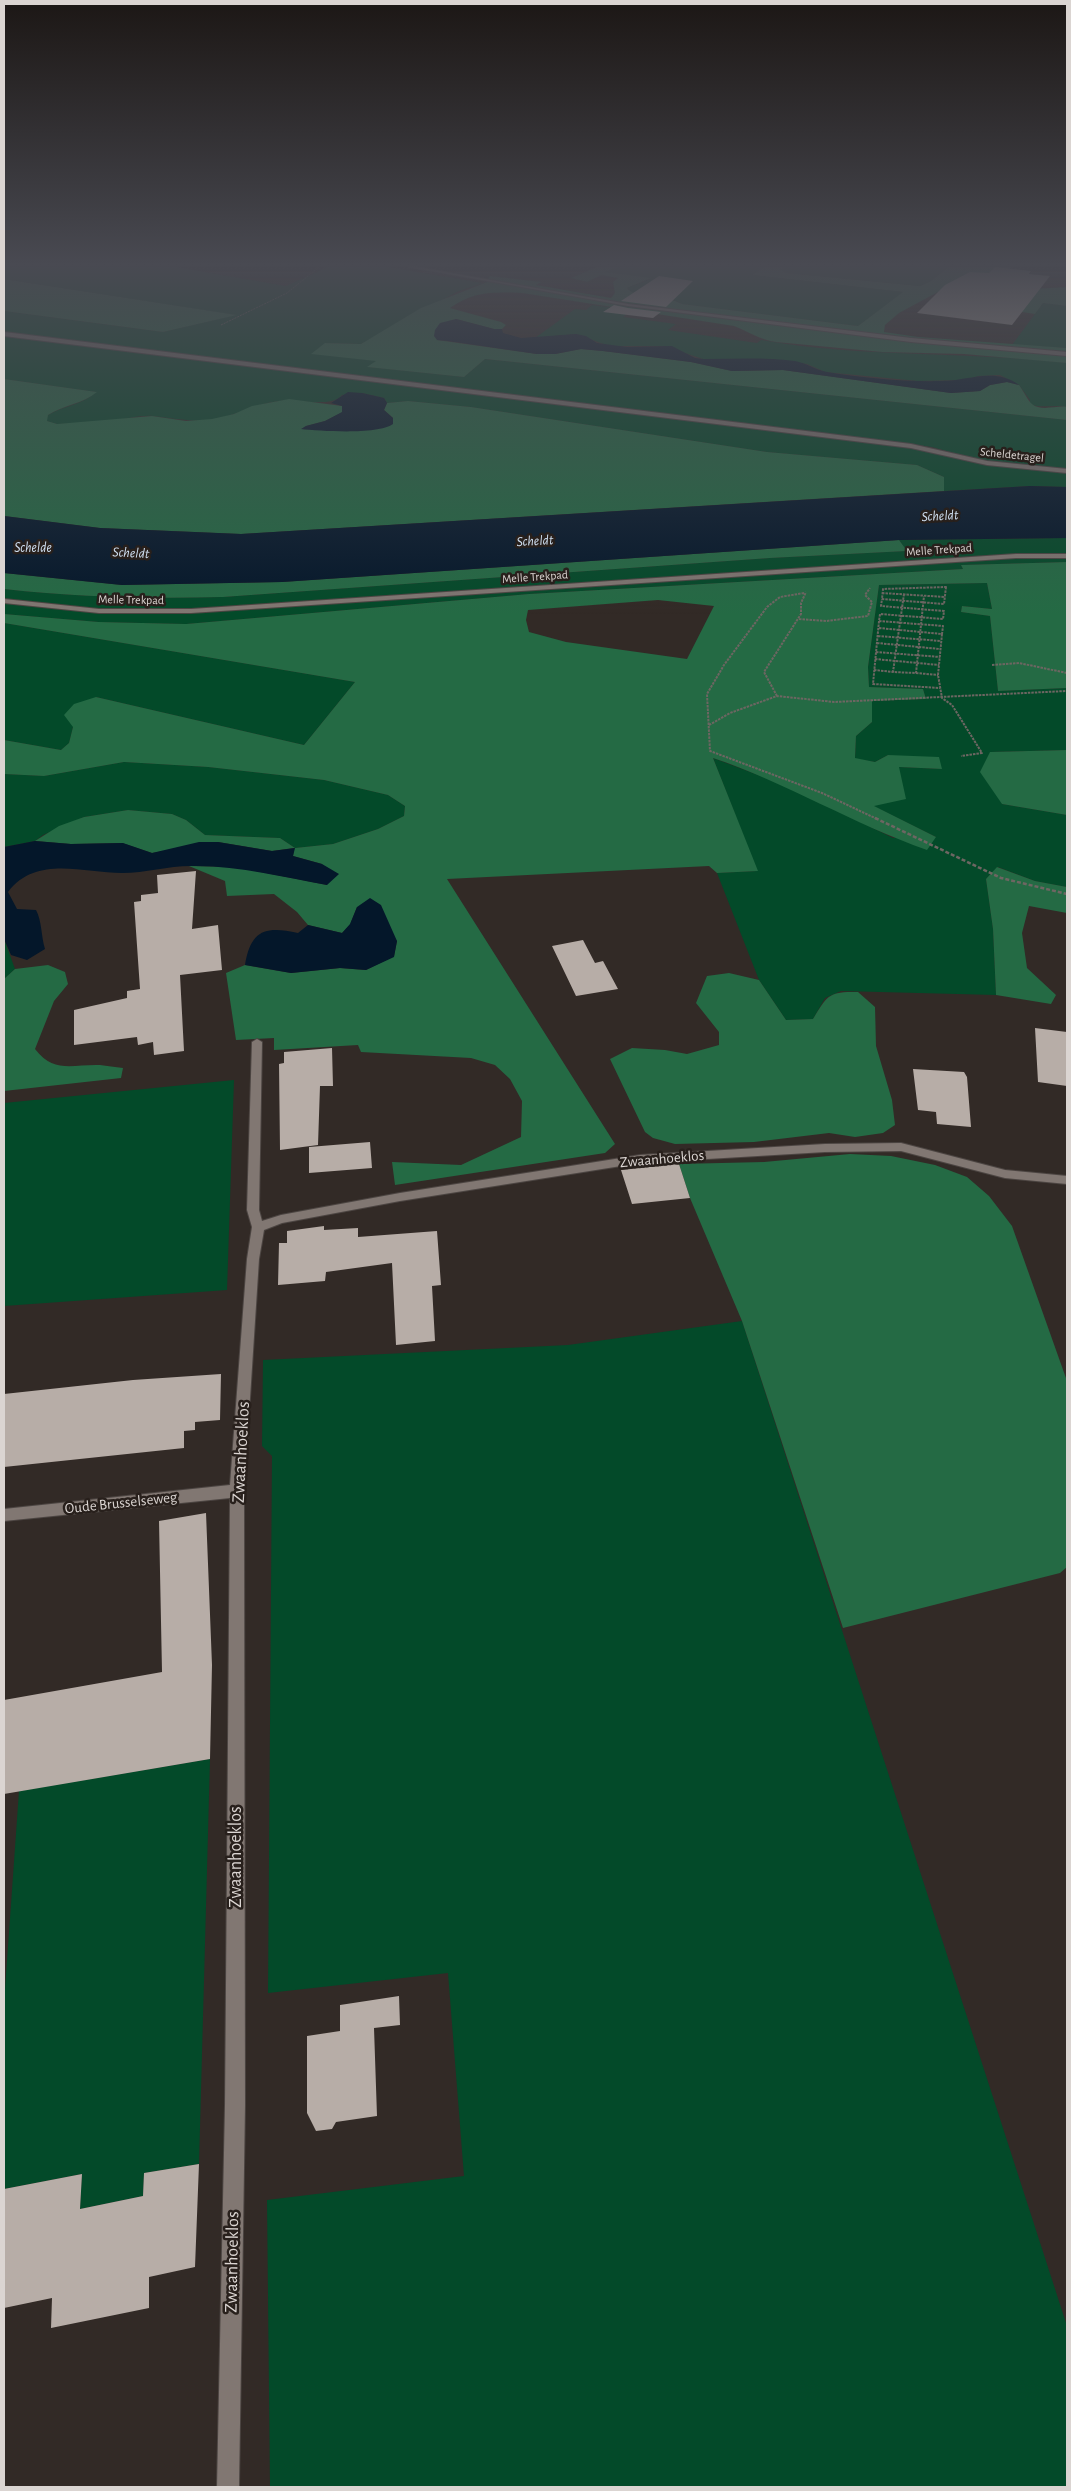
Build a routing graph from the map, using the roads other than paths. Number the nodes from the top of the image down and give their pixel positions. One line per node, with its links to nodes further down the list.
1 (404, 383): 2 (street, Scheldetragel)
2 (1067, 471)
3 (1067, 556): 4 (street, Melle Trekpad)
4 (4, 601)
5 (257, 1042): 7 (street, Zwaanhoeklos)
6 (1067, 1180): 7 (street, Zwaanhoeklos)
7 (258, 1227): 8 (street, Zwaanhoeklos)
8 (237, 1491): 9 (street, Oude Brusselseweg); 10 (street, Zwaanhoeklos)
9 (4, 1515)
10 (228, 2487)

